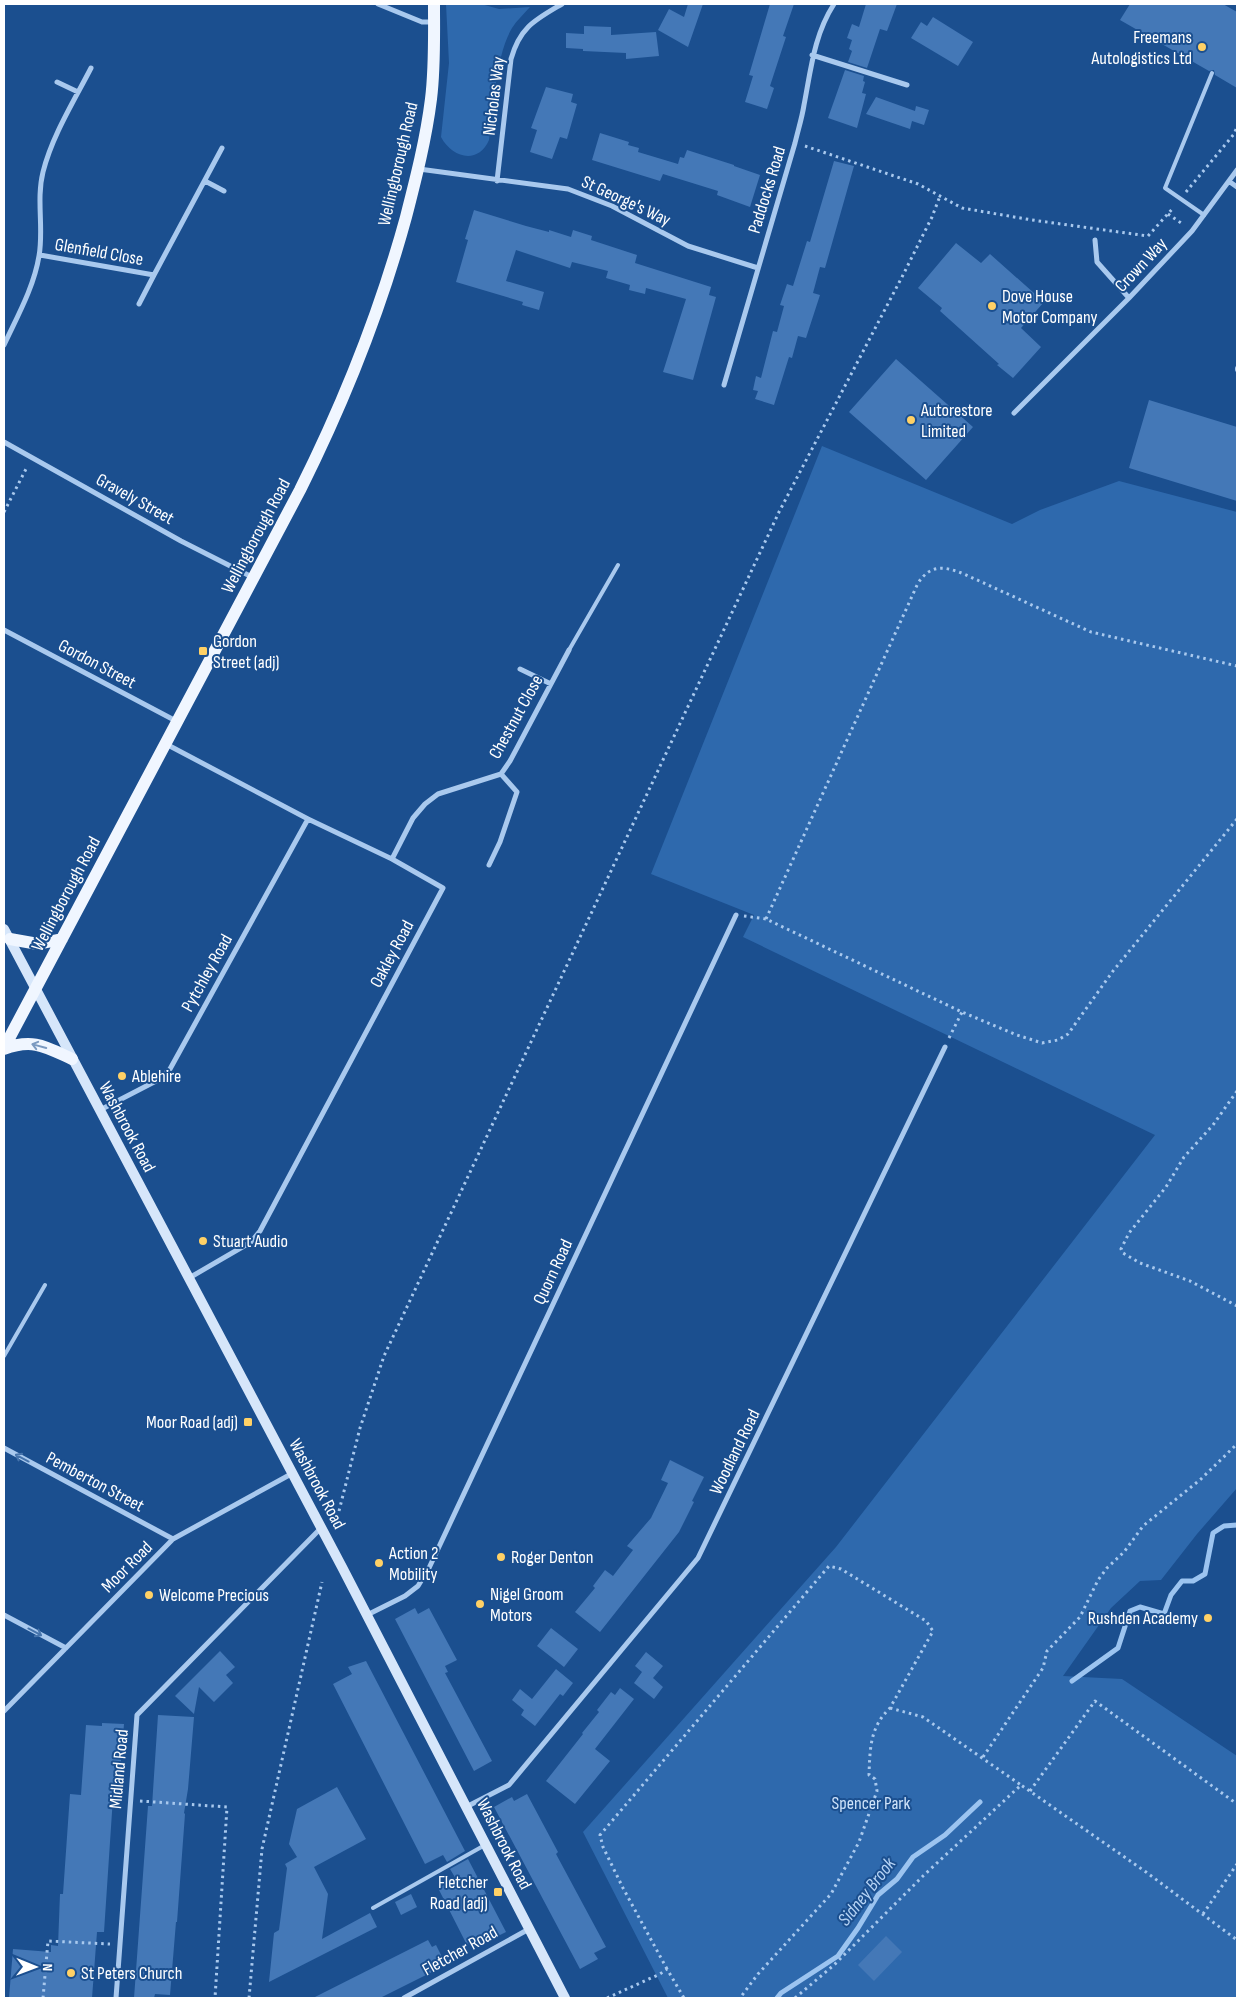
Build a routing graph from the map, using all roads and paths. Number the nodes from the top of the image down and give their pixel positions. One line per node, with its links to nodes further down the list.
1 (378, 4): 5 (street)
2 (434, 4): 5 (main road, Wellingborough Road)
3 (562, 4): 17 (street, Nicholas Way)
4 (834, 4): 6 (street, Paddocks Road)
5 (434, 22): 15 (main road, Wellingborough Road)
6 (812, 54): 10 (street); 13 (street, Paddocks Road)
7 (91, 68): 11 (street, Glenfield Close)
8 (1212, 73): 26 (lane)
9 (56, 82): 11 (street)
10 (907, 85)
11 (78, 92): 29 (street, Glenfield Close)
12 (1237, 127): 22 (path)
13 (795, 143): 23 (path); 30 (street, Paddocks Road)
14 (222, 148): 18 (street, Glenfield Close)
15 (419, 169): 17 (street, St George's Way); 41 (main road, Wellingborough Road)
16 (1237, 170): 19 (street, Crown Way)
17 (497, 180): 30 (street, St George's Way)
18 (205, 181): 21 (street); 31 (street, Glenfield Close)
19 (1230, 182): 20 (street); 26 (street, Crown Way)
20 (1237, 187)
21 (224, 191)
22 (1188, 191)
23 (940, 196): 25 (path); 72 (path)
24 (1173, 208): 25 (path)
25 (1168, 214): 27 (path)
26 (1204, 215): 27 (street, Crown Way)
27 (1192, 231): 32 (street, Crown Way)
28 (1095, 240): 32 (street)
29 (40, 255): 31 (street, Glenfield Close); 34 (street, Glenfield Close)
30 (758, 268): 35 (street, Paddocks Road)
31 (154, 275): 33 (street, Glenfield Close)
32 (1129, 298): 36 (street, Crown Way)
33 (139, 304)
34 (4, 345)
35 (724, 385)
36 (1014, 412)
37 (4, 442): 38 (street, Gravely Street)
38 (32, 457): 39 (path); 41 (street, Gravely Street)
39 (4, 512)
40 (618, 565): 43 (lane)
41 (254, 578): 47 (main road, Wellingborough Road)
42 (4, 630): 47 (street, Gordon Street)
43 (568, 650): 46 (street, Chestnut Close)
44 (1237, 666): 55 (path)
45 (520, 669): 46 (street)
46 (551, 684): 49 (street, Chestnut Close)
47 (177, 722): 48 (main road, Wellingborough Road)
48 (166, 744): 50 (street, Oakley Road); 57 (main road, Wellingborough Road)
49 (501, 774): 52 (street, Chestnut Close); 53 (street)
50 (308, 819): 52 (street, Oakley Road); 64 (street, Pytchley Road)
51 (1237, 819): 59 (path)
52 (392, 859): 65 (street, Oakley Road)
53 (489, 865)
54 (736, 915): 55 (path); 77 (street, Quorn Road)
55 (766, 919): 59 (path)
56 (7, 934): 57 (main road); 58 (main road, Washbrook Road)
57 (62, 939): 58 (main road, Wellingborough Road)
58 (36, 988): 61 (main road, Wellingborough Road); 62 (main road, Washbrook Road)
59 (962, 1012): 60 (path)
60 (945, 1047): 86 (street, Woodland Road)
61 (4, 1048): 62 (main road, one-way to 61)
62 (72, 1059): 64 (main road, Washbrook Road)
63 (1237, 1091): 67 (path)
64 (100, 1110): 65 (main road, Washbrook Road)
65 (189, 1278): 71 (main road, Washbrook Road)
66 (44, 1285): 68 (lane)
67 (1237, 1306)
68 (4, 1356)
69 (1237, 1444): 81 (path)
70 (4, 1448): 74 (street, Pemberton Street, one-way to 70)
71 (293, 1473): 73 (main road, Washbrook Road); 74 (street, Moor Road)
72 (338, 1511)
73 (322, 1528): 77 (main road, Washbrook Road); 84 (street, Midland Road)
74 (173, 1540): 78 (street, Moor Road)
75 (322, 1582): 98 (path)
76 (4, 1615): 78 (street, one-way to 78)
77 (367, 1615): 86 (main road, Washbrook Road)
78 (66, 1648): 80 (street, Moor Road)
79 (890, 1708): 81 (path); 94 (path); 103 (path)
80 (4, 1711)
81 (983, 1757): 82 (path)
82 (1021, 1785): 83 (path); 104 (path)
83 (1030, 1791): 85 (path); 90 (path)
84 (130, 1801): 93 (street, Midland Road); 97 (path)
85 (1237, 1804)
86 (466, 1807): 87 (main road, Washbrook Road)
87 (485, 1845): 89 (lane); 91 (main road, Washbrook Road)
88 (1237, 1864): 90 (path)
89 (373, 1908)
90 (1202, 1914): 92 (path)
91 (529, 1928): 99 (street, Fletcher Road); 100 (main road, Washbrook Road)
92 (1237, 1940)
93 (120, 1944): 95 (path); 96 (street, Midland Road)
94 (667, 1969): 101 (path); 102 (path)
95 (43, 1998)
96 (116, 1998)
97 (215, 1998)
98 (249, 1998)
99 (404, 1998)
100 (565, 1998)
101 (608, 1998)
102 (684, 1998)
103 (740, 1998)
104 (795, 1998)

